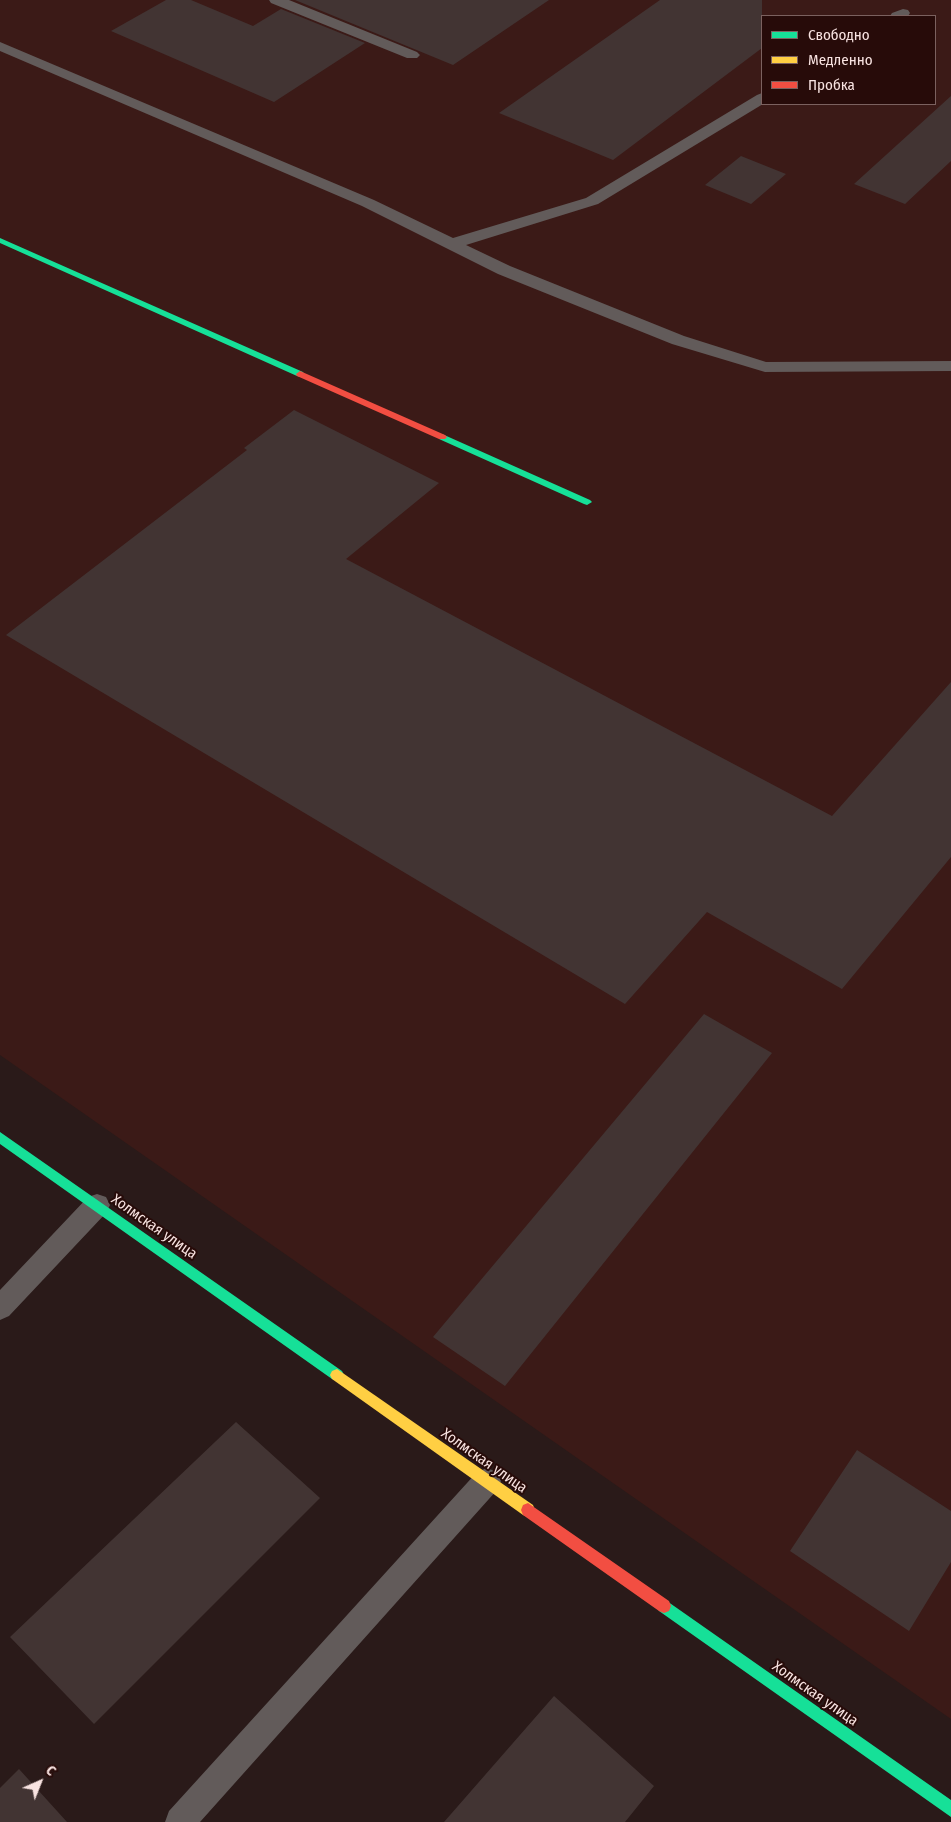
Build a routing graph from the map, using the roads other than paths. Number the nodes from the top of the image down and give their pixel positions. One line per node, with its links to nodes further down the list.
1 (276, 0): 3 (lane)
2 (0, 46): 6 (lane)
3 (412, 55)
4 (761, 99): 6 (lane)
5 (0, 240): 8 (street)
6 (451, 244): 7 (lane)
7 (951, 366)
8 (587, 502)
9 (0, 1137): 10 (street, Холмская улица)
10 (98, 1205): 11 (lane); 12 (street, Холмская улица)
11 (0, 1308)
12 (487, 1481): 13 (street, Холмская улица); 14 (lane)
13 (951, 1809)
14 (180, 1822)

